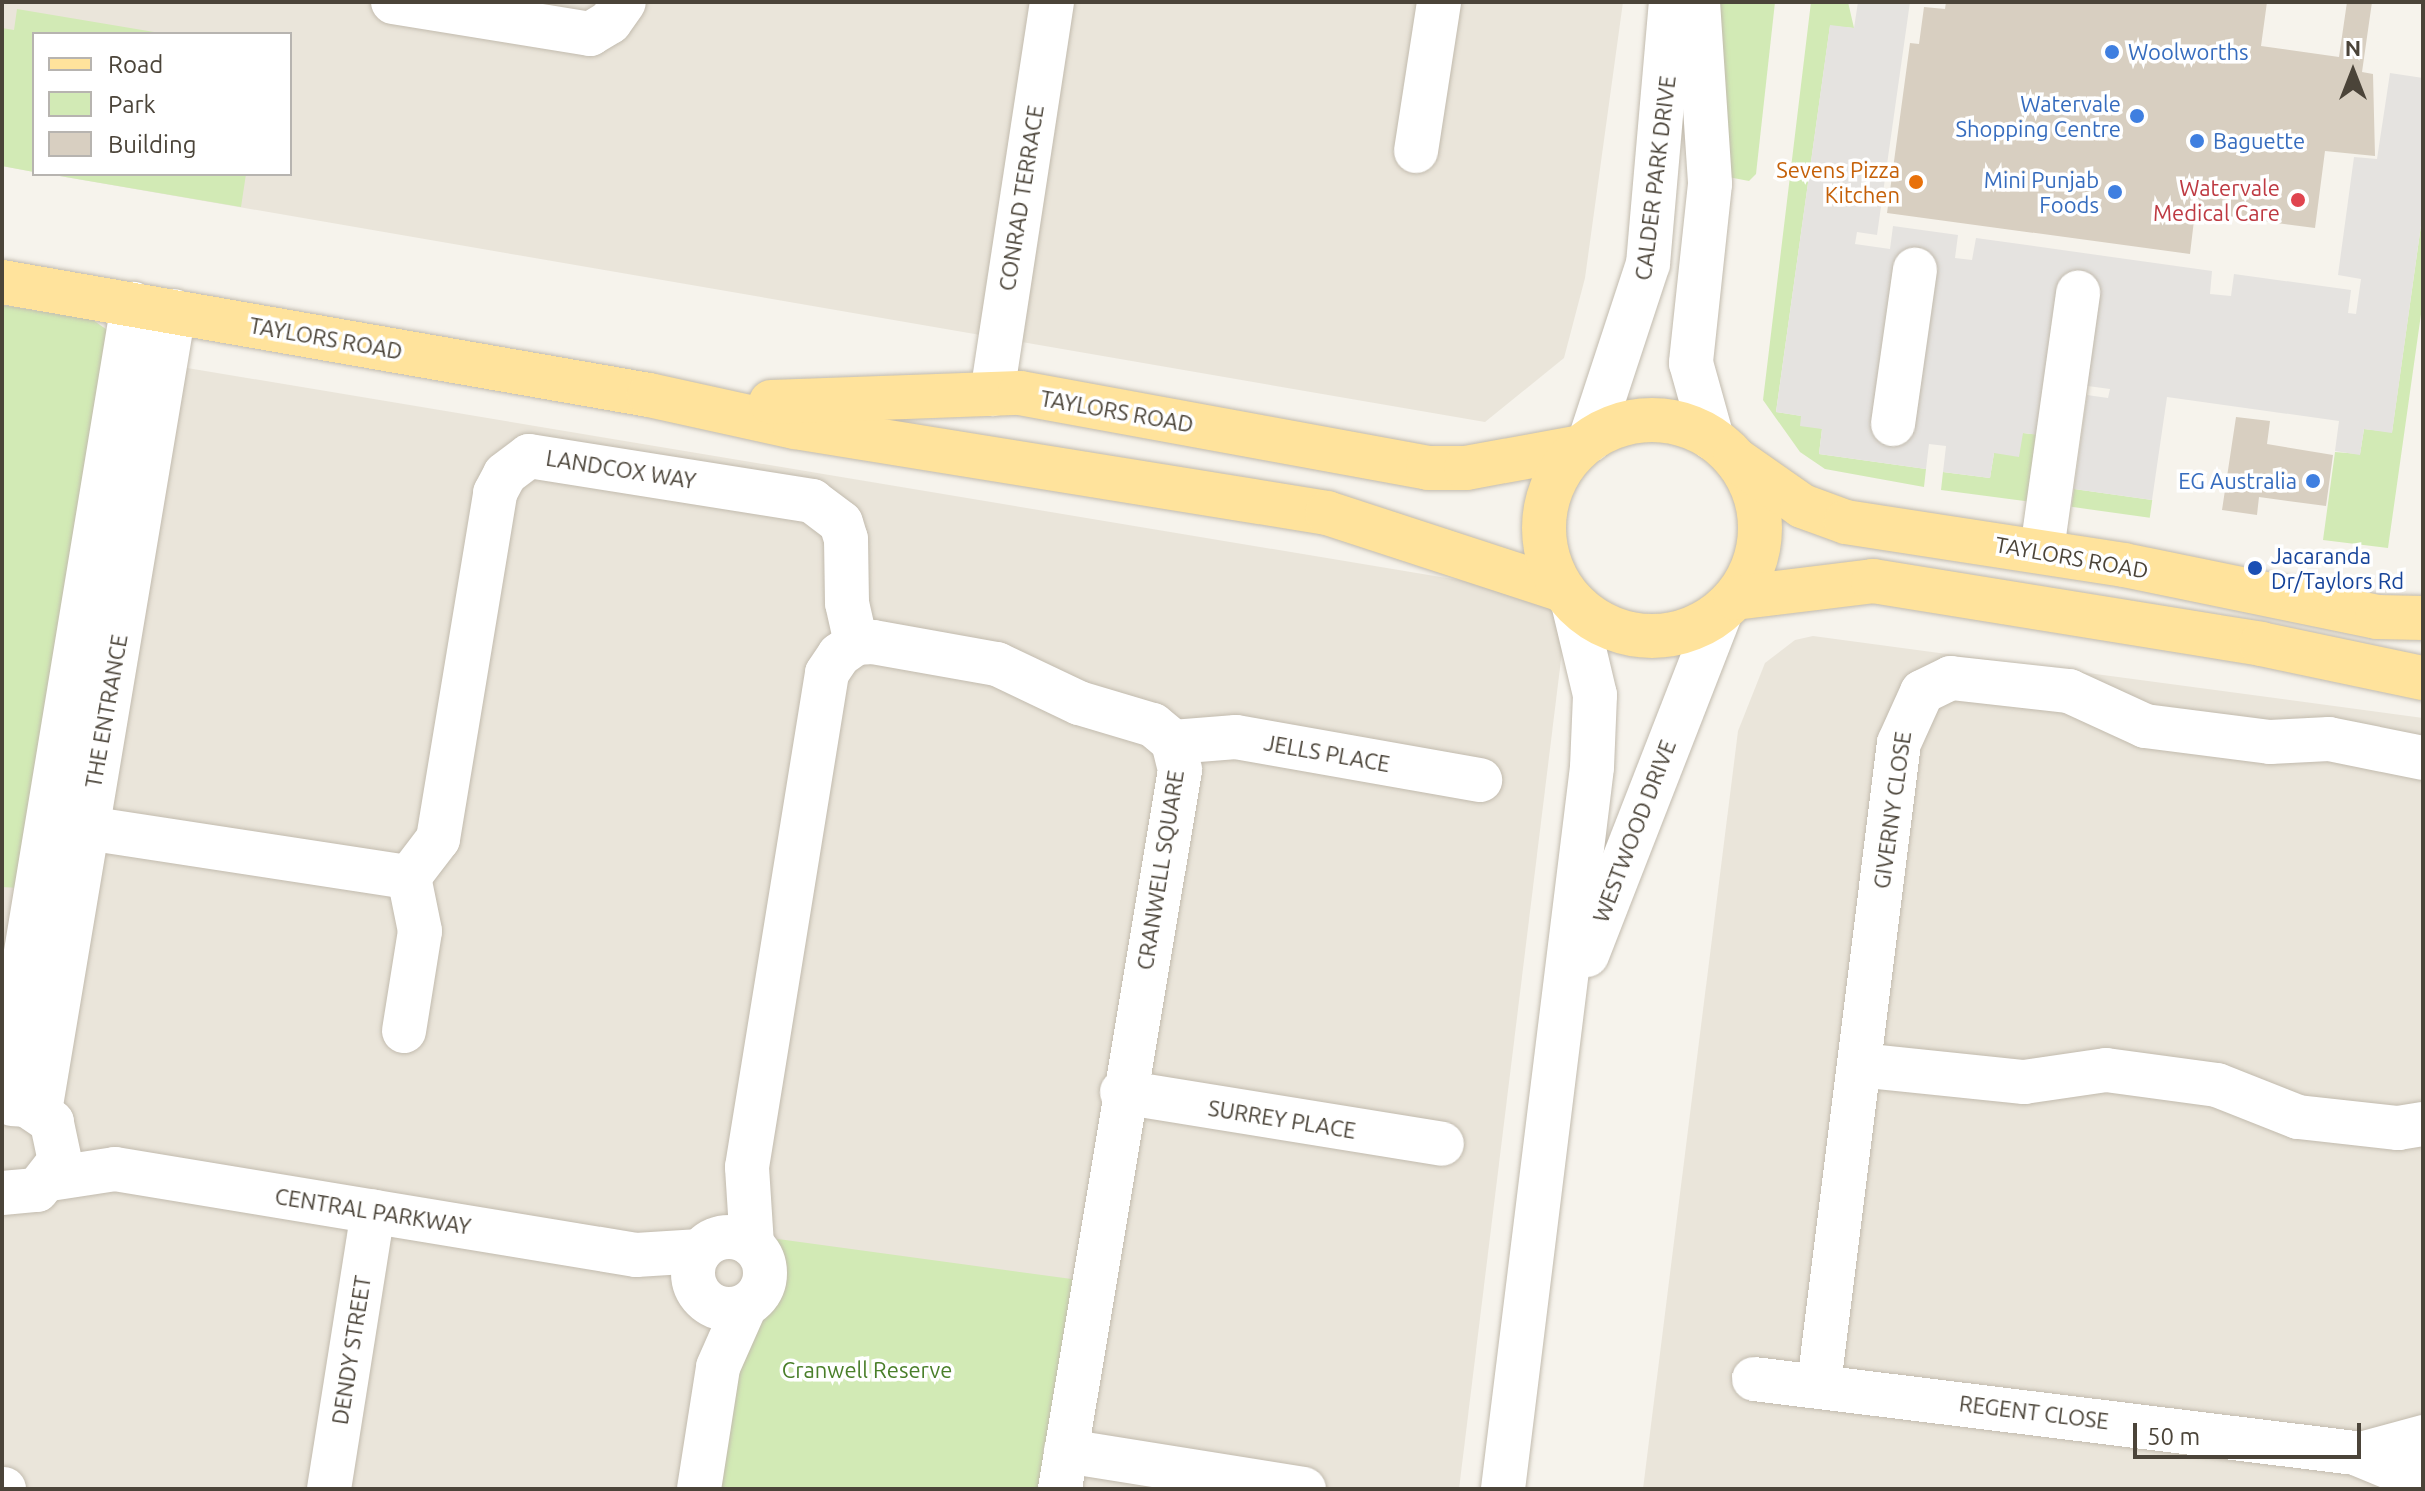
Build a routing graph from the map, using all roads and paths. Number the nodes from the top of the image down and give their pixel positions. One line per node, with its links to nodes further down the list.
1 (393, 2): 2 (street)
2 (624, 2)
3 (1052, 2): 12 (street, CONRAD TERRACE)
4 (1439, 2): 7 (street)
5 (1671, 2): 15 (street, CALDER PARK DRIVE)
6 (1698, 2): 16 (street, CALDER PARK DRIVE)
7 (1416, 151)
8 (1915, 270): 14 (street)
9 (2, 282): 11 (main road, TAYLORS ROAD)
10 (2078, 293): 18 (street)
11 (153, 307): 13 (main road, TAYLORS ROAD); 27 (street, THE ENTRANCE)
12 (992, 394): 13 (main road, TAYLORS ROAD); 15 (main road, TAYLORS ROAD); 17 (main road)
13 (649, 395): 17 (main road, TAYLORS ROAD)
14 (1893, 424)
15 (1585, 444): 16 (main road); 19 (main road)
16 (1723, 449): 18 (main road, TAYLORS ROAD); 20 (main road)
17 (982, 458): 19 (main road, TAYLORS ROAD)
18 (2042, 550): 21 (main road, TAYLORS ROAD)
19 (1568, 596): 20 (main road); 30 (street, WESTWOOD DRIVE)
20 (1727, 605): 23 (main road); 30 (street, WESTWOOD DRIVE)
21 (2423, 618)
22 (856, 643): 24 (street, CRANWELL SQUARE); 28 (street, LANDCOX WAY); 40 (street)
23 (2423, 678)
24 (1173, 742): 26 (street, JELLS PLACE); 32 (street, CRANWELL SQUARE)
25 (2423, 758): 31 (street, GIVERNY CLOSE)
26 (1480, 780)
27 (67, 825): 28 (street); 33 (street, THE ENTRANCE)
28 (409, 877): 29 (street)
29 (404, 1031)
30 (1556, 1053): 50 (street, WESTWOOD DRIVE)
31 (1859, 1065): 34 (street); 42 (street, GIVERNY CLOSE)
32 (1122, 1092): 35 (street, SURREY PLACE); 45 (street, CRANWELL SQUARE)
33 (26, 1113): 36 (street, CENTRAL PARKWAY); 37 (street, THE ENTRANCE)
34 (2423, 1124)
35 (1442, 1144)
36 (110, 1169): 37 (street, CENTRAL PARKWAY); 39 (street, CENTRAL PARKWAY)
37 (50, 1179): 38 (street, CENTRAL PARKWAY)
38 (2, 1193)
39 (373, 1211): 40 (street, CENTRAL PARKWAY); 47 (street, DENDY STREET)
40 (720, 1272): 48 (street)
41 (1754, 1379): 42 (street, REGENT CLOSE)
42 (1834, 1386): 44 (street, REGENT CLOSE)
43 (2423, 1437): 44 (street, REGENT CLOSE)
44 (2361, 1454): 46 (street, REGENT CLOSE)
45 (1063, 1470): 49 (street)
46 (2423, 1481)
47 (329, 1489)
48 (699, 1489)
49 (1304, 1489)
50 (1503, 1489)

